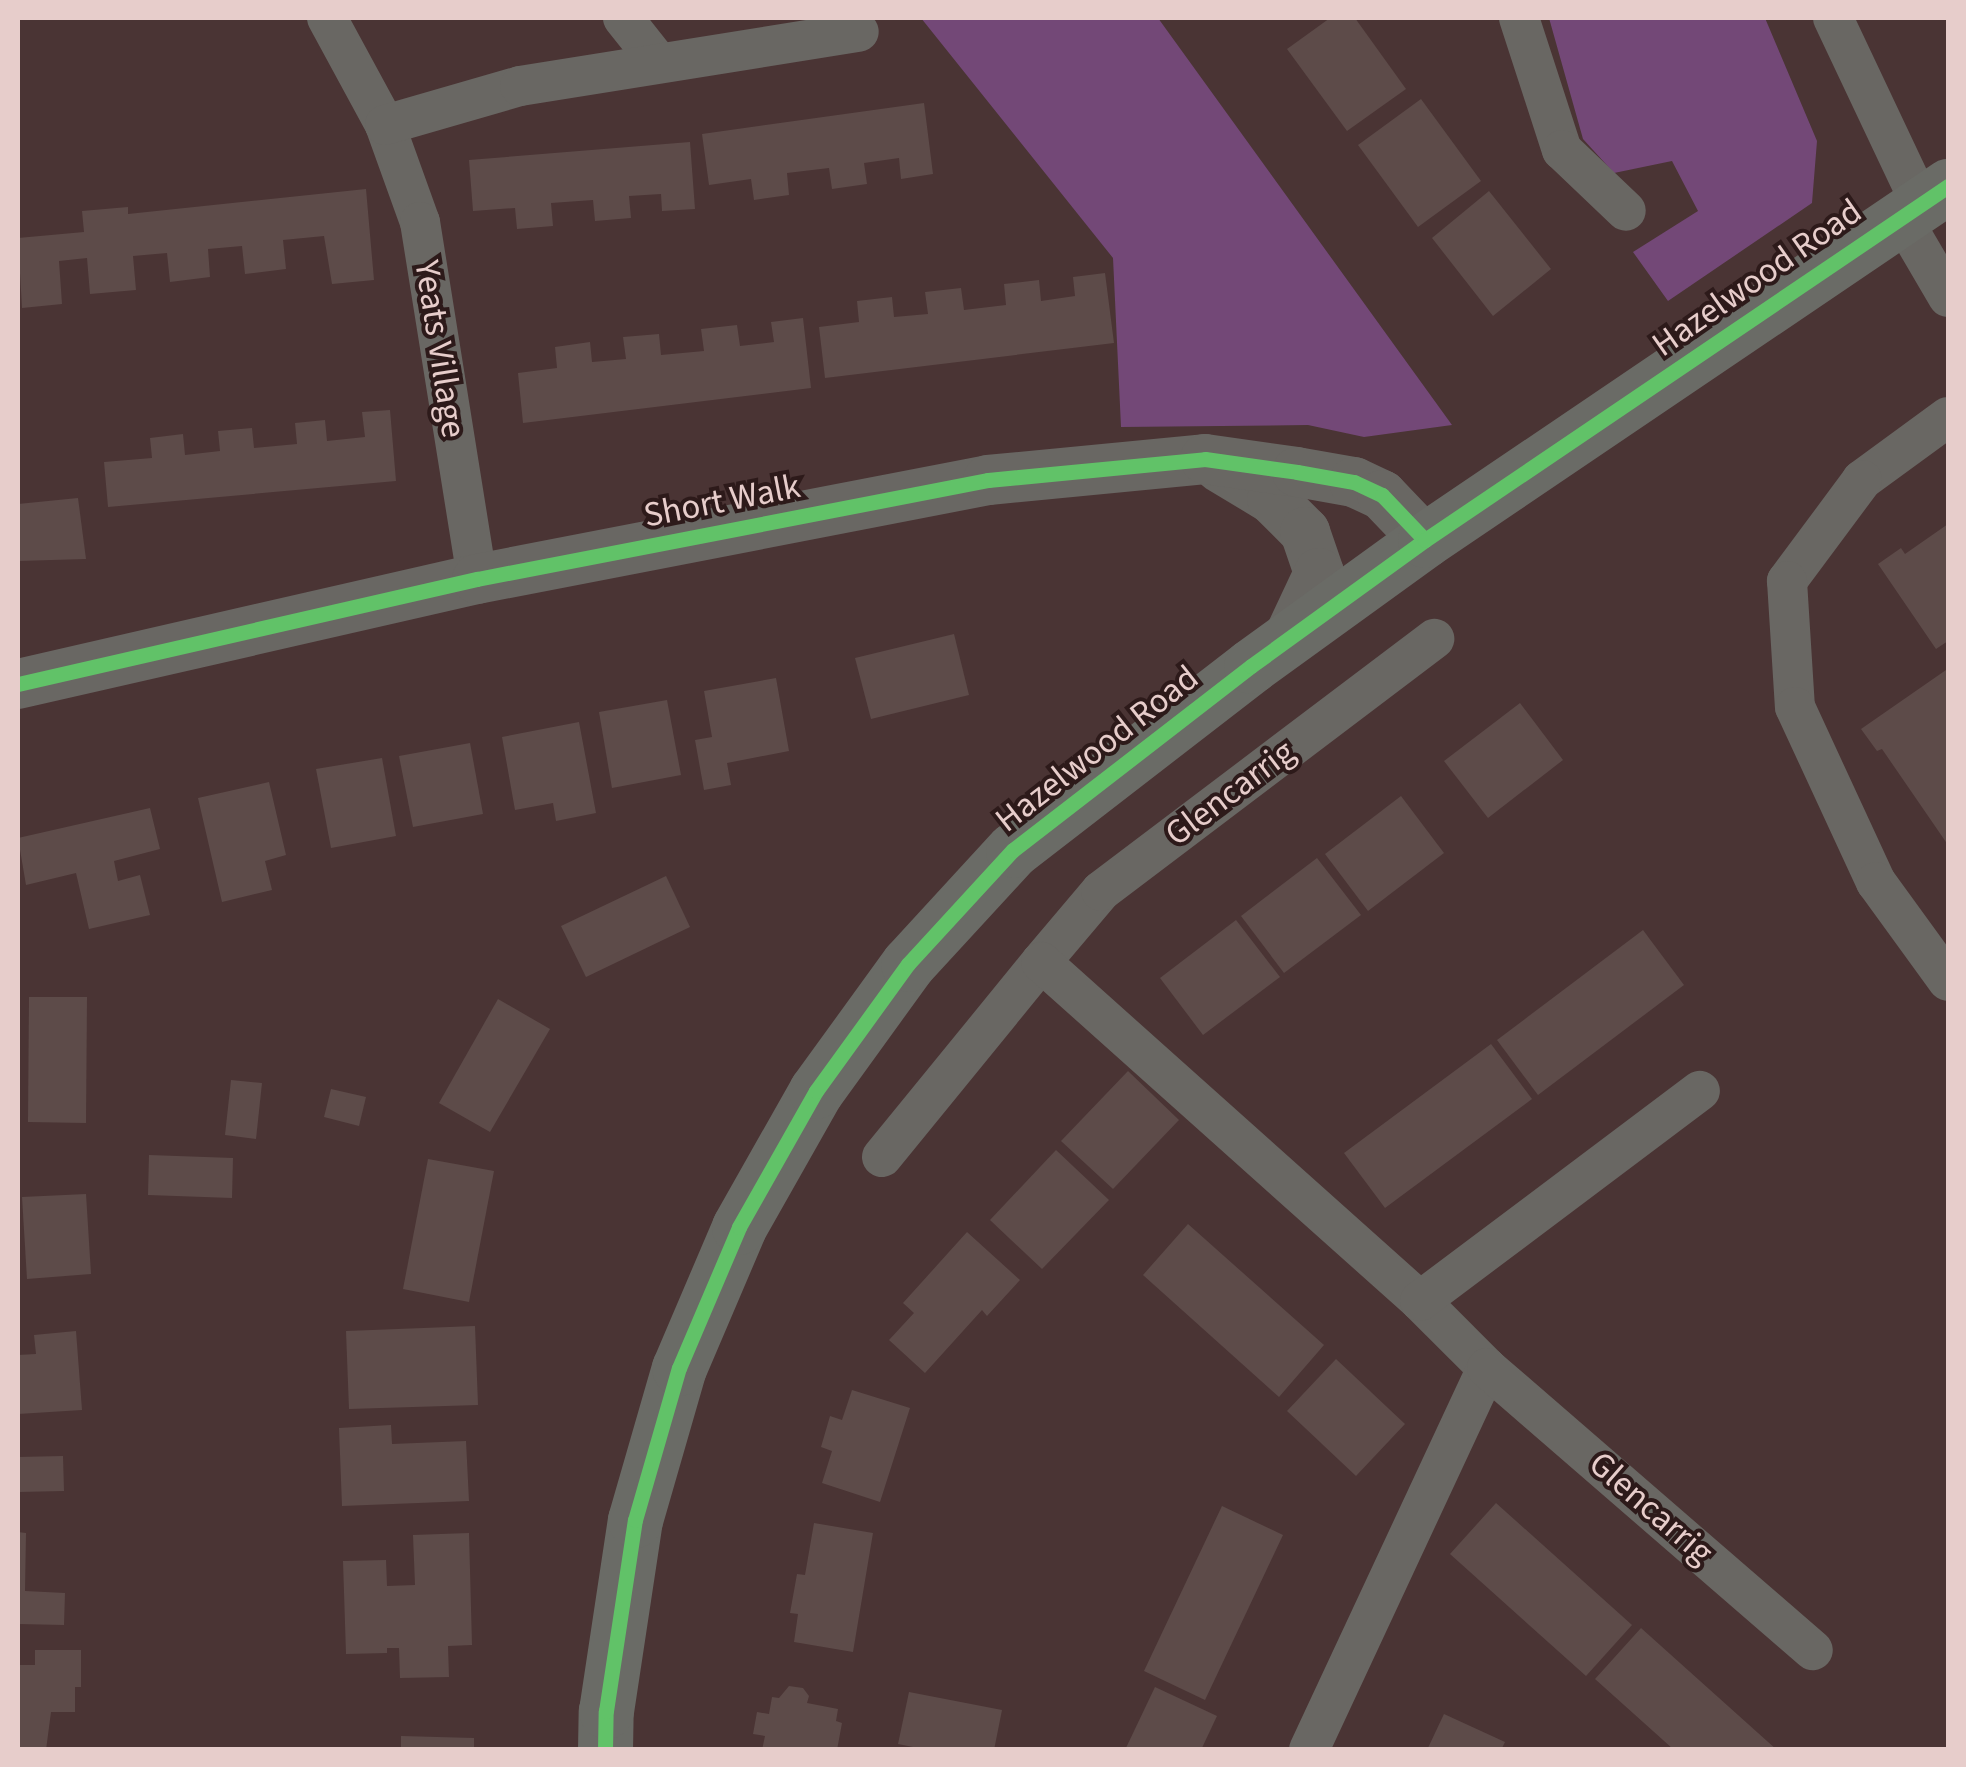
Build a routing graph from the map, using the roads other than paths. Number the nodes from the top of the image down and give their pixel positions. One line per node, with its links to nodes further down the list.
1 (327, 18): 7 (street, Yeats Village)
2 (623, 18): 6 (street)
3 (1519, 18): 9 (street)
4 (1833, 18): 8 (street)
5 (860, 32): 6 (street)
6 (658, 62): 7 (street)
7 (385, 124): 14 (street, Yeats Village)
8 (1923, 201): 10 (street); 13 (main road, Hazelwood Road)
9 (1626, 211)
10 (1948, 297)
11 (1948, 417): 19 (street)
12 (1205, 460): 13 (street, Short Walk); 14 (street, Short Walk); 15 (street)
13 (1425, 540): 15 (main road, Hazelwood Road)
14 (477, 579): 17 (street, Short Walk)
15 (1288, 639): 25 (main road, Hazelwood Road)
16 (1434, 639): 18 (street, Glencarrig)
17 (18, 684)
18 (1041, 962): 21 (street, Glencarrig); 22 (street, Glencarrig)
19 (1948, 980)
20 (1700, 1092): 22 (street)
21 (882, 1156)
22 (1420, 1300): 23 (street, Glencarrig)
23 (1488, 1368): 24 (street, Glencarrig); 26 (street)
24 (1813, 1650)
25 (605, 1750)
26 (1309, 1750)

